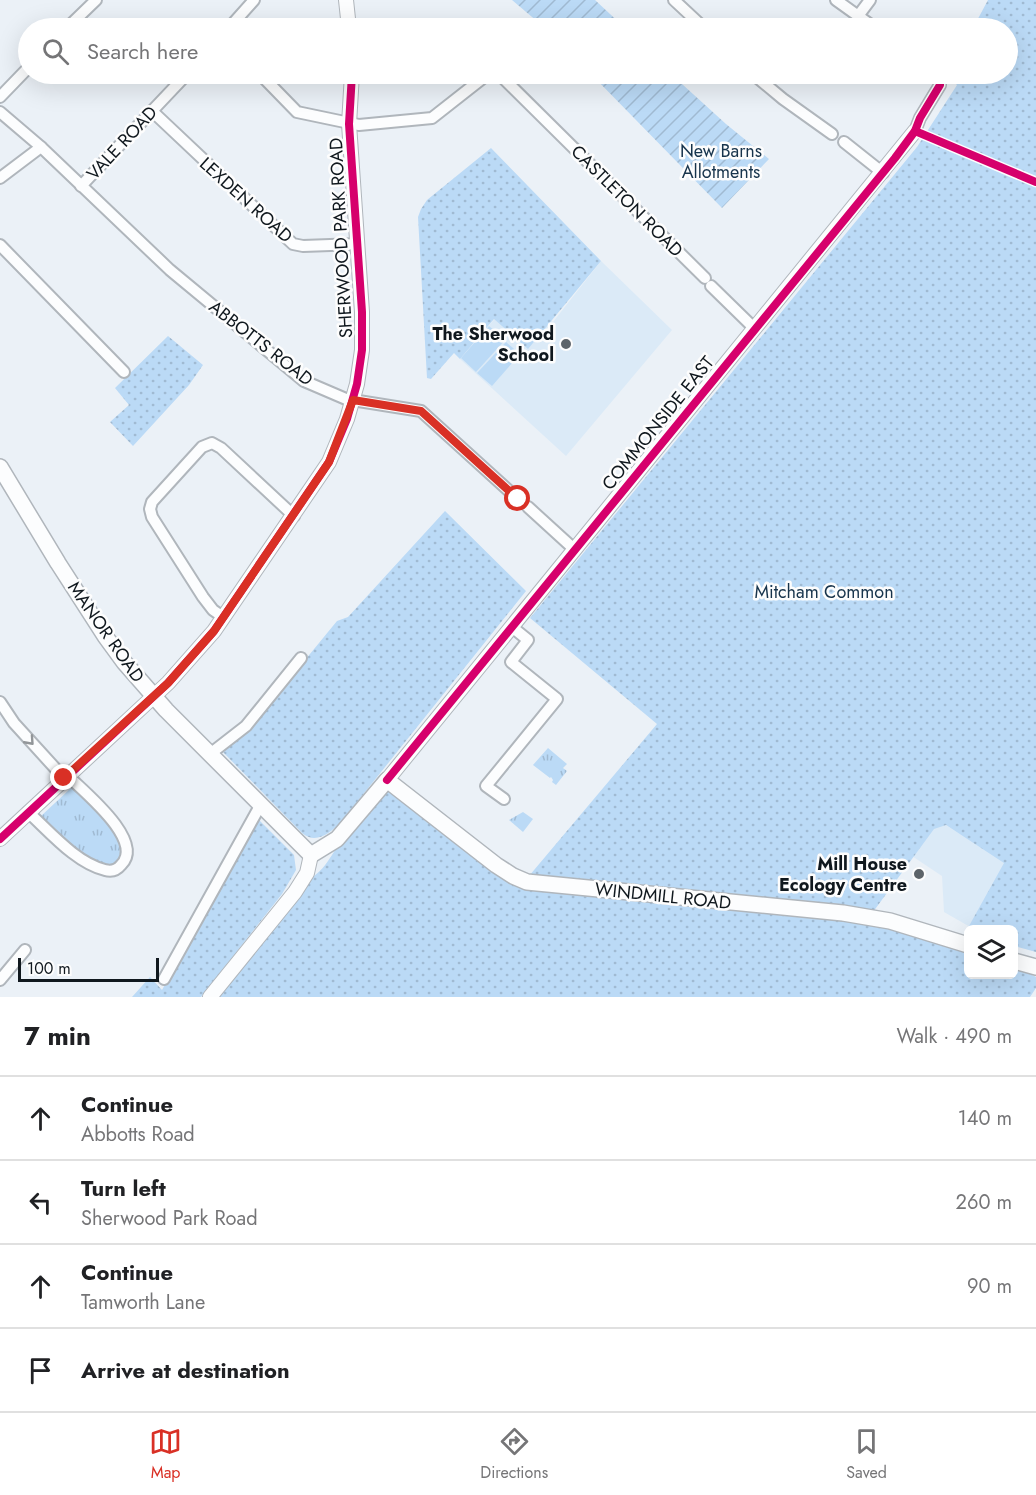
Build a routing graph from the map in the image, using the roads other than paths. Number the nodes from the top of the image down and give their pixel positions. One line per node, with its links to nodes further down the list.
1 (96, 0): 8 (street)
2 (254, 0): 9 (street)
3 (346, 0): 10 (street)
4 (674, 0): 11 (street)
5 (836, 0): 7 (street)
6 (870, 0): 7 (street)
7 (858, 16): 12 (street)
8 (77, 18)
9 (238, 18)
10 (348, 18)
11 (693, 18)
12 (861, 18)
13 (18, 78): 21 (street)
14 (178, 84): 22 (street, VALE ROAD)
15 (270, 84): 24 (street)
16 (351, 84): 24 (street, SHERWOOD PARK ROAD)
17 (475, 84): 24 (street)
18 (509, 84): 34 (street, CASTLETON ROAD)
19 (766, 84): 26 (street)
20 (940, 84): 25 (street, COMMONSIDE EAST)
21 (0, 97)
22 (152, 111): 31 (street, VALE ROAD); 32 (street, LEXDEN ROAD)
23 (0, 112): 28 (street, ABBOTTS ROAD)
24 (349, 124): 32 (street, SHERWOOD PARK ROAD)
25 (915, 131): 29 (street, COMMONSIDE EAST)
26 (832, 134)
27 (844, 142): 29 (street)
28 (41, 147): 30 (street); 31 (street, ABBOTTS ROAD)
29 (883, 173): 34 (street, COMMONSIDE EAST)
30 (0, 178)
31 (81, 186): 36 (street, ABBOTTS ROAD)
32 (358, 244): 36 (street, SHERWOOD PARK ROAD)
33 (0, 245): 35 (street)
34 (754, 328): 41 (street, COMMONSIDE EAST)
35 (124, 372)
36 (353, 400): 38 (street, ABBOTTS ROAD); 40 (street, SHERWOOD PARK ROAD)
37 (0, 467): 45 (main road, MANOR ROAD)
38 (518, 499)
39 (528, 507): 41 (street)
40 (294, 516): 42 (street, SHERWOOD PARK ROAD); 42 (street)
41 (574, 549): 43 (street, COMMONSIDE EAST)
42 (223, 617): 45 (street, SHERWOOD PARK ROAD)
43 (512, 627): 49 (street, COMMONSIDE EAST); 50 (street)
44 (301, 658): 47 (street)
45 (153, 696): 47 (main road, MANOR ROAD); 48 (street, SHERWOOD PARK ROAD)
46 (0, 702): 48 (street, one-way to 48)
47 (210, 754): 51 (main road, MANOR ROAD)
48 (65, 776): 52 (street, SHERWOOD PARK ROAD); 52 (street)
49 (387, 780): 54 (main road, COMMONSIDE EAST); 55 (main road, WINDMILL ROAD)
50 (504, 799)
51 (260, 806): 54 (main road, MANOR ROAD); 59 (street)
52 (28, 812): 53 (street, SHERWOOD PARK ROAD)
53 (0, 839)
54 (311, 855): 61 (street)
55 (964, 944)
56 (25, 950): 60 (street)
57 (1018, 962): 58 (main road)
58 (1036, 968)
59 (164, 979)
60 (0, 980)
61 (210, 997)

